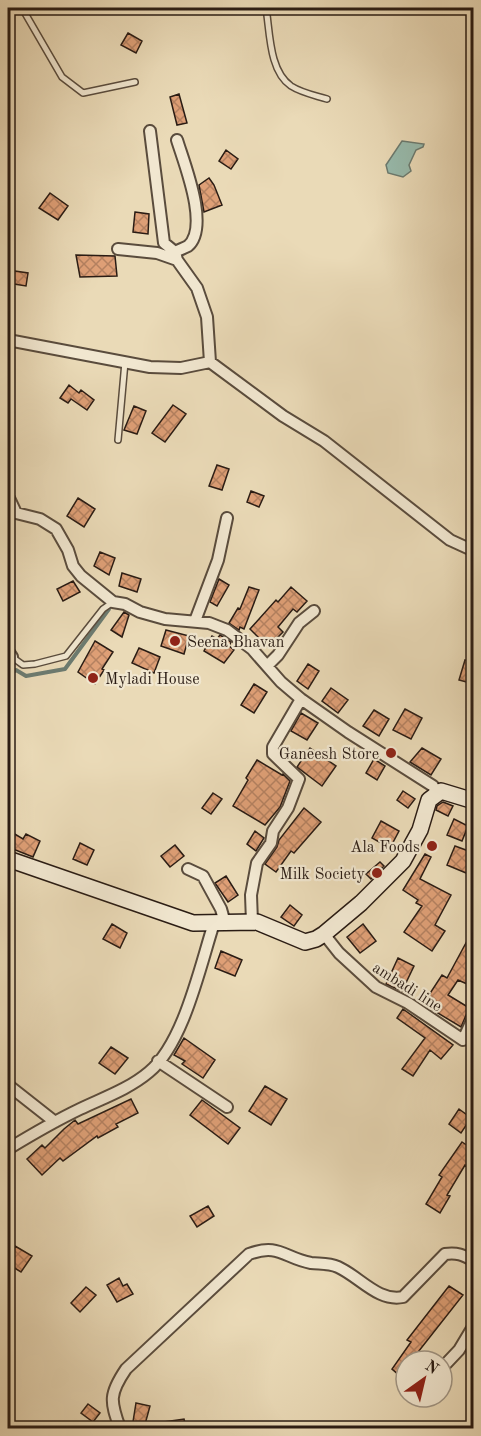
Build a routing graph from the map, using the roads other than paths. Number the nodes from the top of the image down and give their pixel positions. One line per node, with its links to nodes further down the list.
1 (22, 8): 3 (lane)
2 (266, 8): 4 (lane)
3 (135, 82)
4 (327, 99)
5 (150, 131): 8 (street)
6 (177, 140): 8 (street)
7 (118, 249): 8 (street)
8 (176, 256): 11 (street)
9 (8, 340): 10 (street)
10 (125, 362): 11 (street); 12 (lane)
11 (210, 362): 16 (street)
12 (118, 440)
13 (8, 483): 14 (street)
14 (8, 495): 17 (street)
15 (227, 518): 19 (street)
16 (474, 551)
17 (112, 602): 19 (street); 20 (lane)
18 (314, 611): 21 (street)
19 (195, 621): 21 (street)
20 (9, 656)
21 (267, 666): 22 (street)
22 (301, 699): 23 (street); 27 (street)
23 (437, 794): 24 (main road); 29 (main road)
24 (474, 801)
25 (8, 859): 28 (main road)
26 (188, 869): 28 (street)
27 (252, 922): 28 (main road); 29 (main road)
28 (220, 923): 31 (street)
29 (324, 934): 30 (street, ambadi line)
30 (474, 1016)
31 (158, 1061): 33 (street); 34 (street)
32 (8, 1085): 34 (street)
33 (227, 1107)
34 (55, 1122): 35 (street)
35 (8, 1149)
36 (474, 1261): 39 (street)
37 (474, 1326): 38 (street)
38 (454, 1355)
39 (120, 1428)

